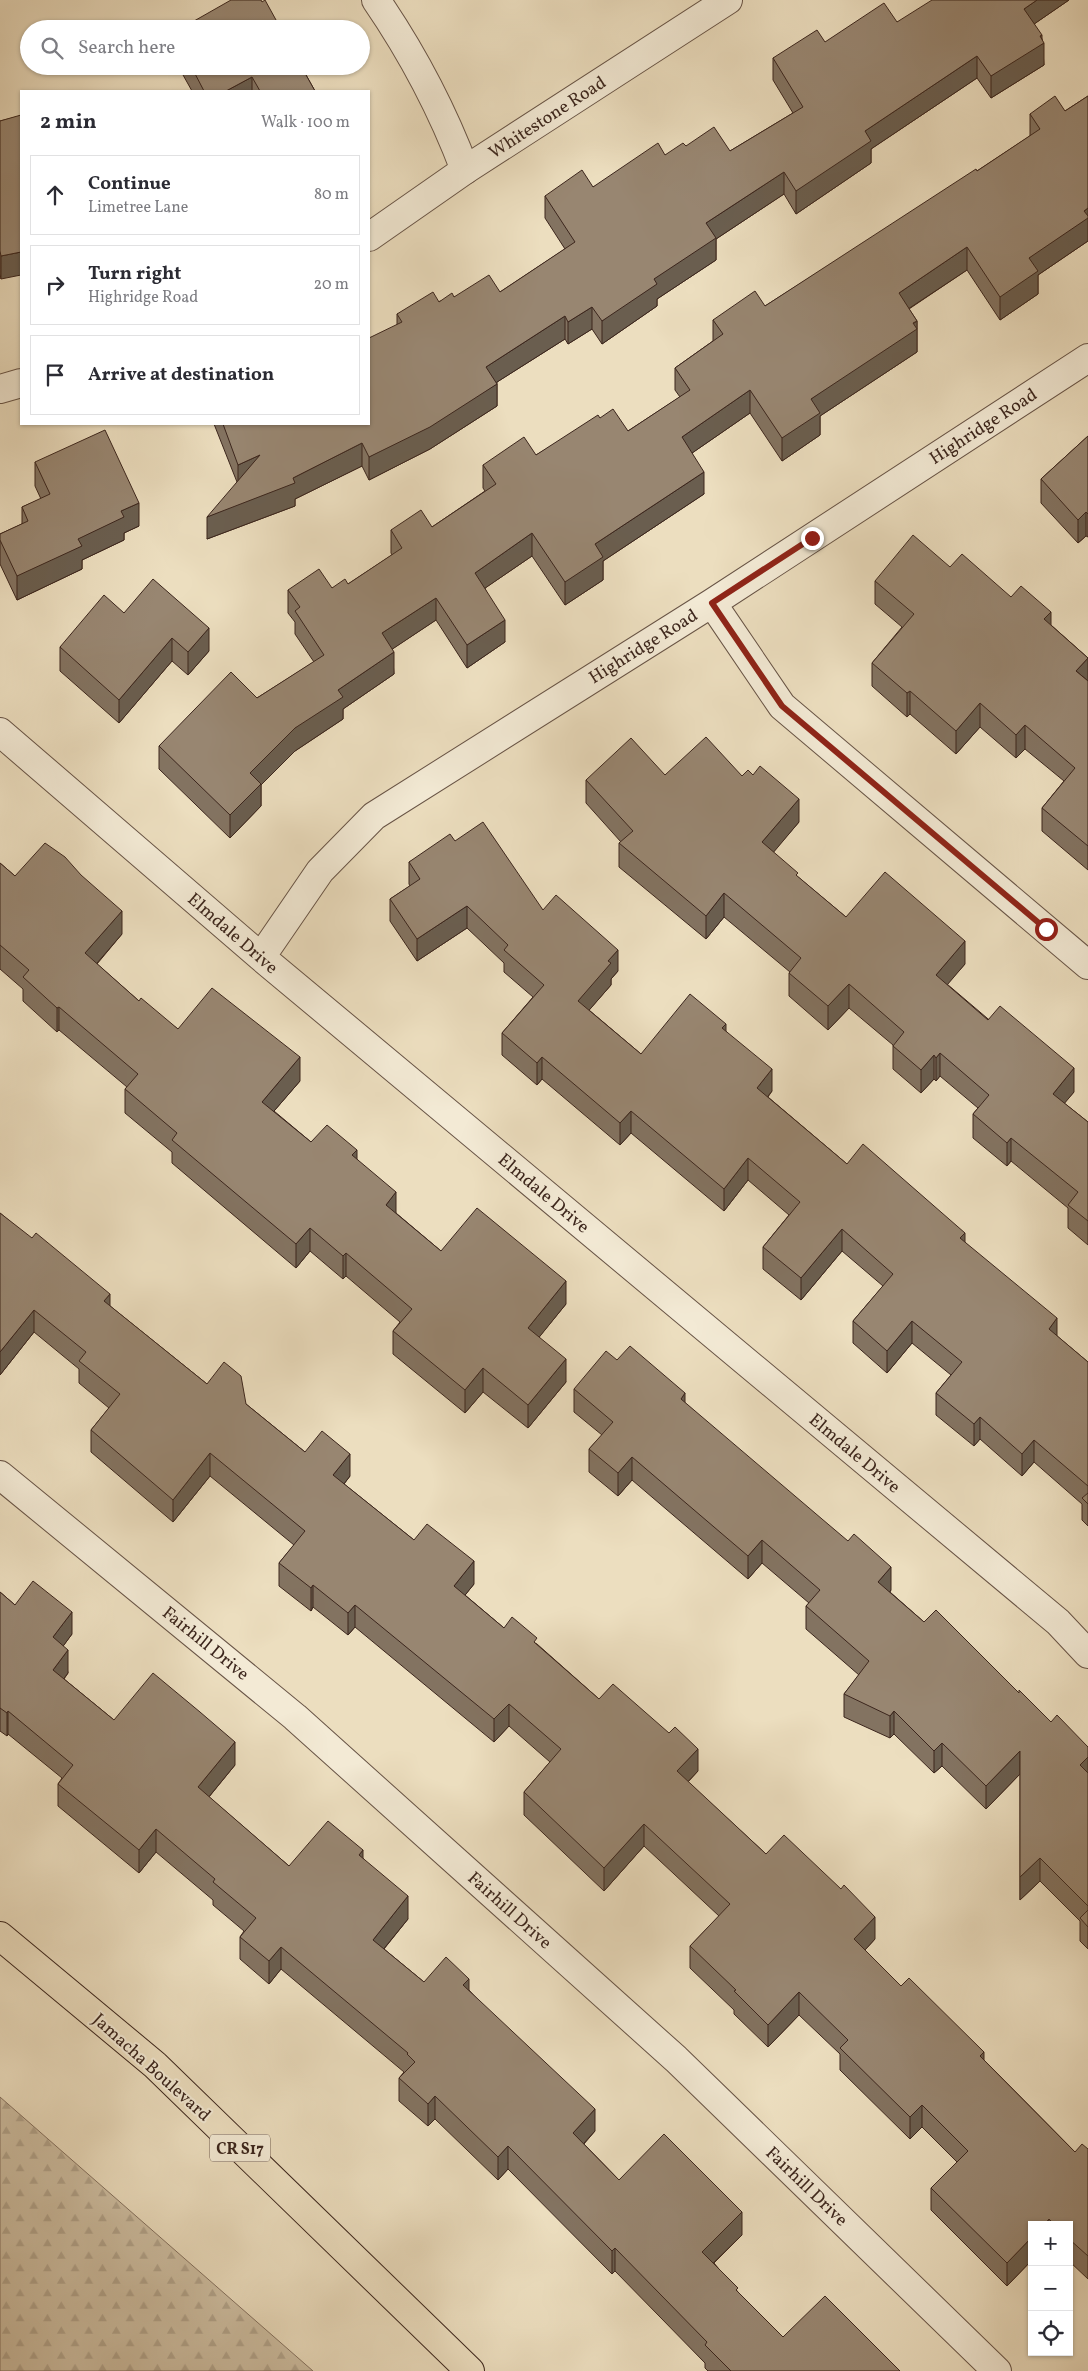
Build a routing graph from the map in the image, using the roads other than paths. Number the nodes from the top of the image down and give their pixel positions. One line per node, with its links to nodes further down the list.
1 (376, 0): 3 (street)
2 (728, 0): 3 (street, Whitestone Road)
3 (465, 170): 4 (street, Whitestone Road)
4 (370, 236)
5 (1088, 358): 8 (street, Highridge Road)
6 (20, 383): 7 (street)
7 (0, 389)
8 (712, 603): 10 (street, Highridge Road); 11 (street)
9 (0, 732): 10 (street, Elmdale Drive)
10 (261, 958): 13 (street, Elmdale Drive)
11 (1088, 965)
12 (0, 1475): 16 (street, Fairhill Drive)
13 (1088, 1654)
14 (0, 1936): 15 (main road, Jamacha Boulevard / CR S17)
15 (470, 2371)
16 (997, 2371)

